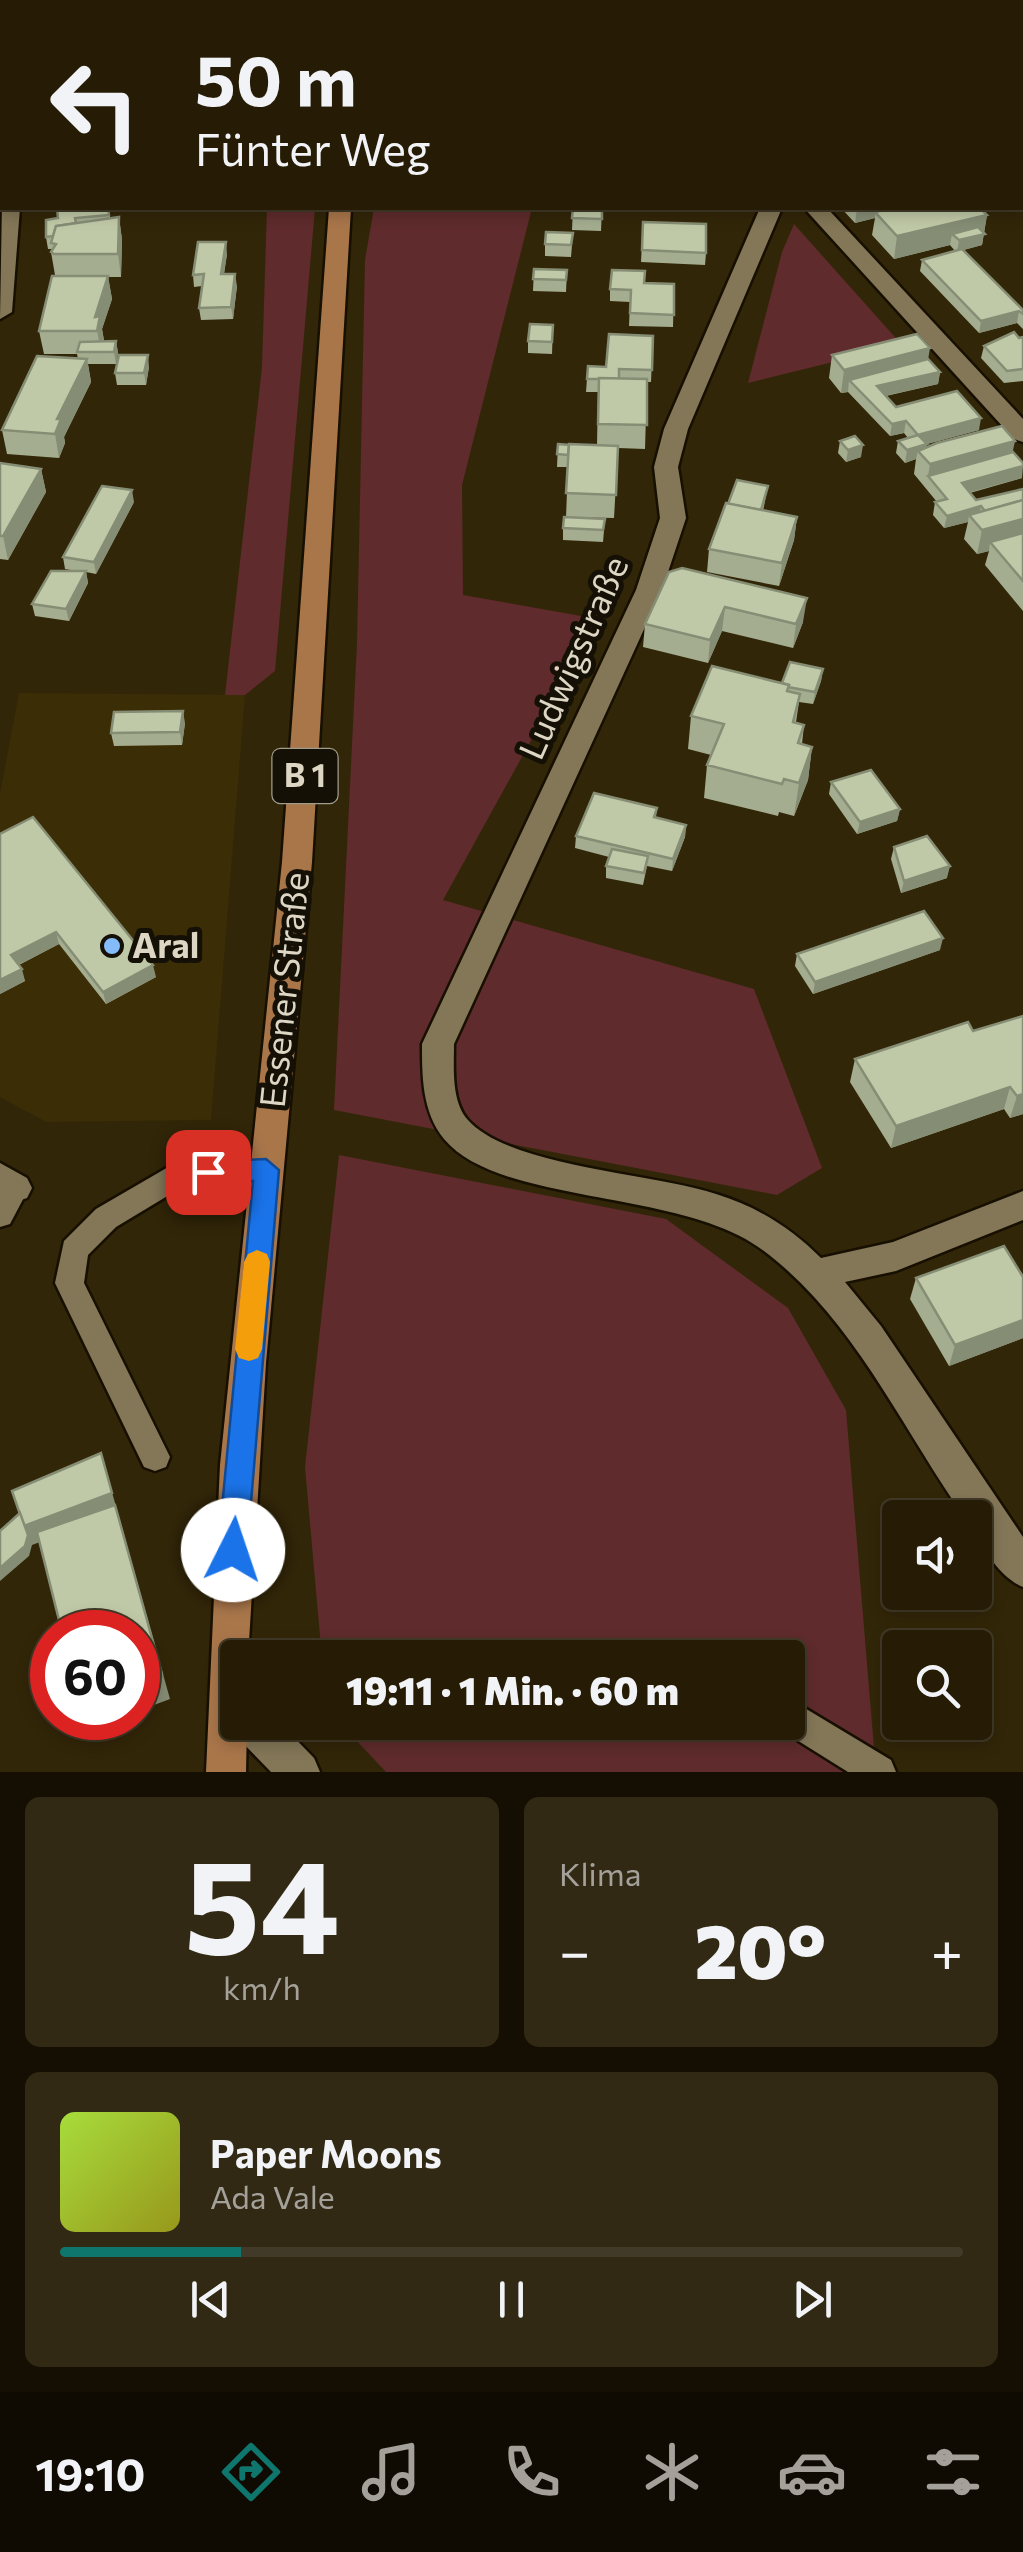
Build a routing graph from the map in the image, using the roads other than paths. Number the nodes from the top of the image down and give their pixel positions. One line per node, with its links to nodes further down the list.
1 (9, 210): 5 (street)
2 (340, 210): 7 (main road, Essener Straße / B 1)
3 (770, 210): 9 (street, Ludwigstraße)
4 (818, 210): 6 (street)
5 (0, 312)
6 (1023, 434)
7 (266, 1170): 10 (lane); 12 (main road, Essener Straße / B 1)
8 (1023, 1205): 9 (street)
9 (815, 1274): 11 (street)
10 (156, 1457)
11 (1023, 1569)
12 (239, 1640)
13 (805, 1725): 18 (lane)
14 (233, 1740): 16 (main road, Essener Straße / B 1)
15 (266, 1740): 17 (street)
16 (226, 1772)
17 (300, 1772)
18 (879, 1772)

